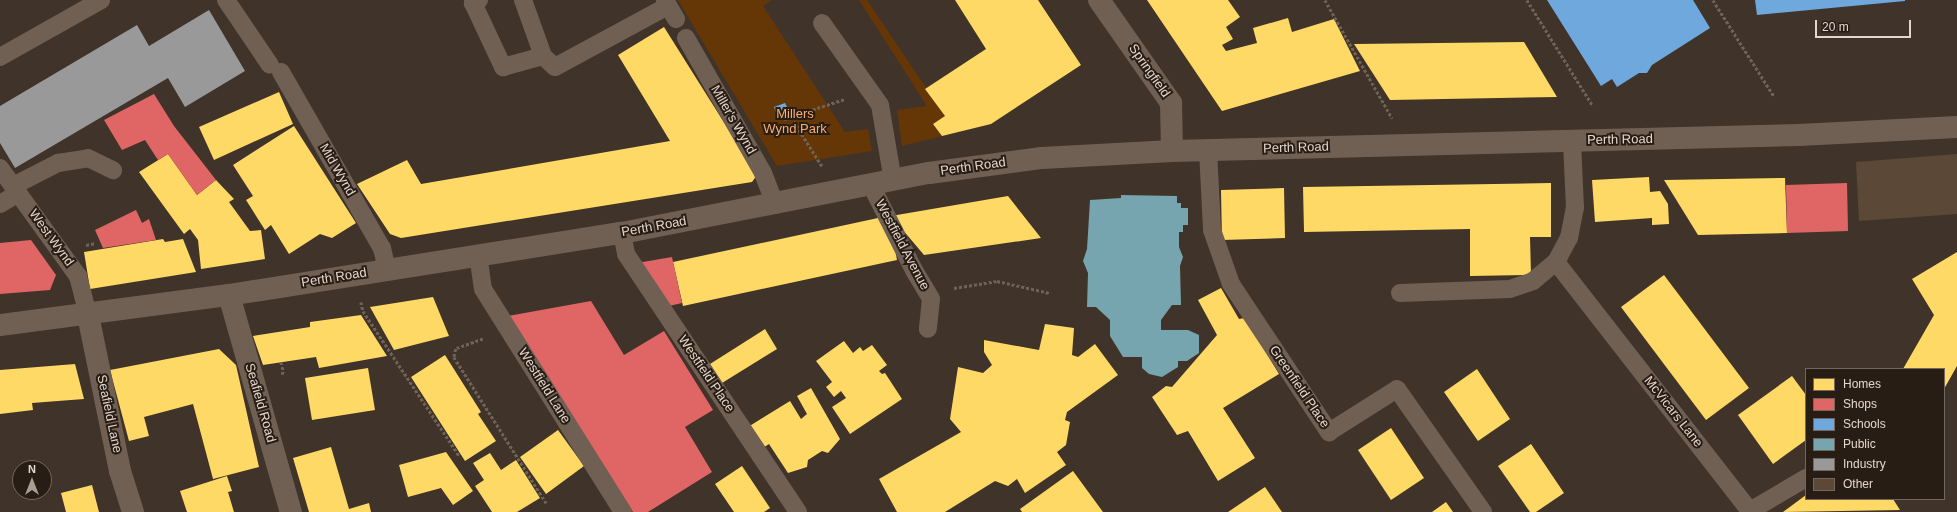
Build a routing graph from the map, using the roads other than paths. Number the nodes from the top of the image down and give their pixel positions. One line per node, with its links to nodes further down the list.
1 (101, 0): 10 (lane)
2 (226, 0): 25 (lane, Mid Wynd)
3 (479, 0): 9 (lane)
4 (523, 0): 9 (lane)
5 (1099, 0): 14 (street, Springfield)
6 (669, 8): 9 (lane)
7 (822, 23): 17 (lane)
8 (686, 38): 21 (lane, Miller's Wynd)
9 (543, 56)
10 (0, 57)
11 (1957, 127): 12 (street, Perth Road)
12 (1572, 141): 13 (street, Perth Road); 24 (lane)
13 (1208, 150): 14 (street, Perth Road); 36 (lane, Greenfield Place)
14 (1172, 151): 17 (street, Perth Road)
15 (0, 168): 19 (lane, West Wynd)
16 (113, 170): 19 (lane)
17 (893, 181): 18 (street, Perth Road)
18 (871, 185): 21 (street, Perth Road); 30 (lane, Westfield Avenue)
19 (15, 189): 20 (lane); 28 (lane, West Wynd)
20 (0, 204)
21 (775, 204): 22 (street, Perth Road)
22 (622, 233): 23 (street, Perth Road); 35 (lane, Westfield Place)
23 (478, 254): 25 (street, Perth Road); 34 (lane, Westfield Lane)
24 (1556, 262): 26 (lane); 31 (lane, McVicars Lane)
25 (388, 269): 27 (street, Perth Road)
26 (1400, 293)
27 (229, 295): 28 (street, Perth Road); 33 (street, Seafield Road)
28 (88, 315): 29 (street, Perth Road); 32 (street, Seafield Lane)
29 (0, 325)
30 (928, 329)
31 (1805, 479)
32 (133, 512)
33 (291, 512)
34 (623, 512)
35 (798, 512)
36 (1483, 512)

